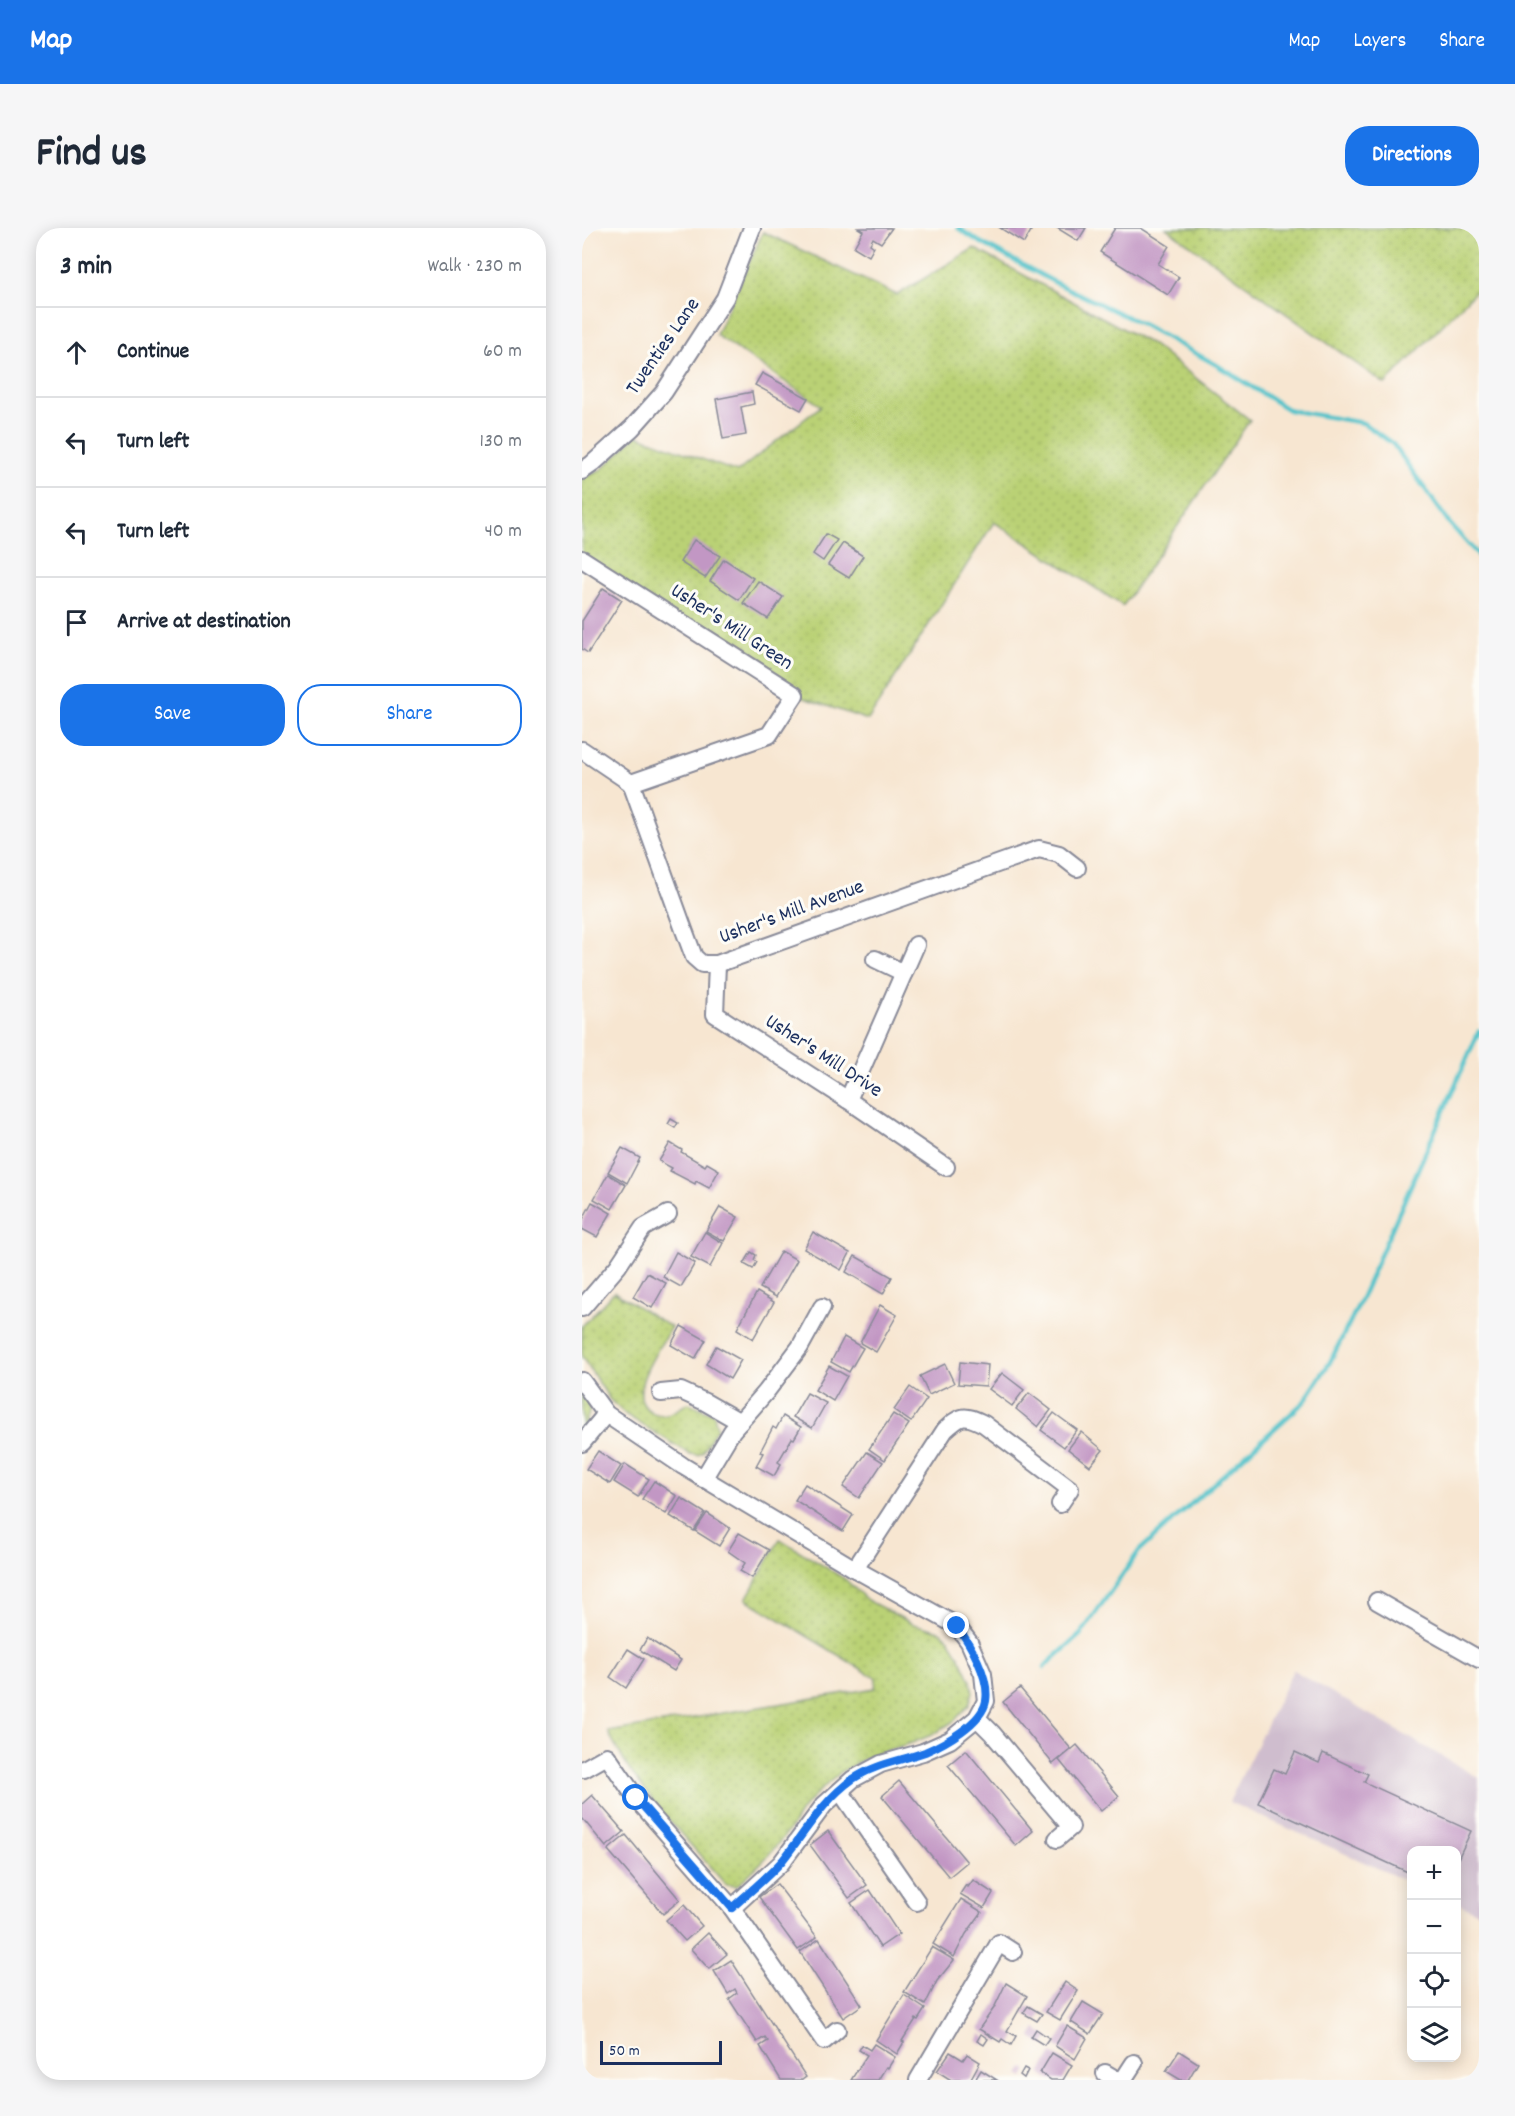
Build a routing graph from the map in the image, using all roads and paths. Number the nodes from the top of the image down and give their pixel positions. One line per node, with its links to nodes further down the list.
1 (752, 228): 2 (street, Twenties Lane)
2 (582, 471)
3 (582, 559): 5 (street, Usher's Mill Green)
4 (582, 750): 5 (street)
5 (632, 783): 9 (street, Usher's Mill Avenue)
6 (1077, 868): 9 (street, Usher's Mill Avenue)
7 (916, 945): 10 (street)
8 (875, 959): 10 (street)
9 (717, 964): 11 (street, Usher's Mill Drive)
10 (904, 973): 11 (street)
11 (848, 1100): 12 (street, Usher's Mill Drive)
12 (946, 1167)
13 (668, 1214): 15 (street)
14 (822, 1307): 19 (street)
15 (582, 1308)
16 (582, 1381): 18 (street)
17 (660, 1394): 19 (street)
18 (606, 1414): 20 (street); 21 (street)
19 (740, 1422): 21 (street)
20 (582, 1443)
21 (704, 1479): 23 (street)
22 (1060, 1504): 23 (street)
23 (855, 1569): 26 (street)
24 (1377, 1601): 25 (street)
25 (1479, 1659)
26 (977, 1718): 28 (street); 29 (street)
27 (584, 1769): 31 (street)
28 (840, 1791): 30 (street); 31 (street)
29 (1057, 1839)
30 (917, 1902)
31 (732, 1908): 33 (street)
32 (1013, 1952): 35 (street)
33 (837, 2030)
34 (1134, 2063): 36 (street)
35 (918, 2080)
36 (1123, 2080)

